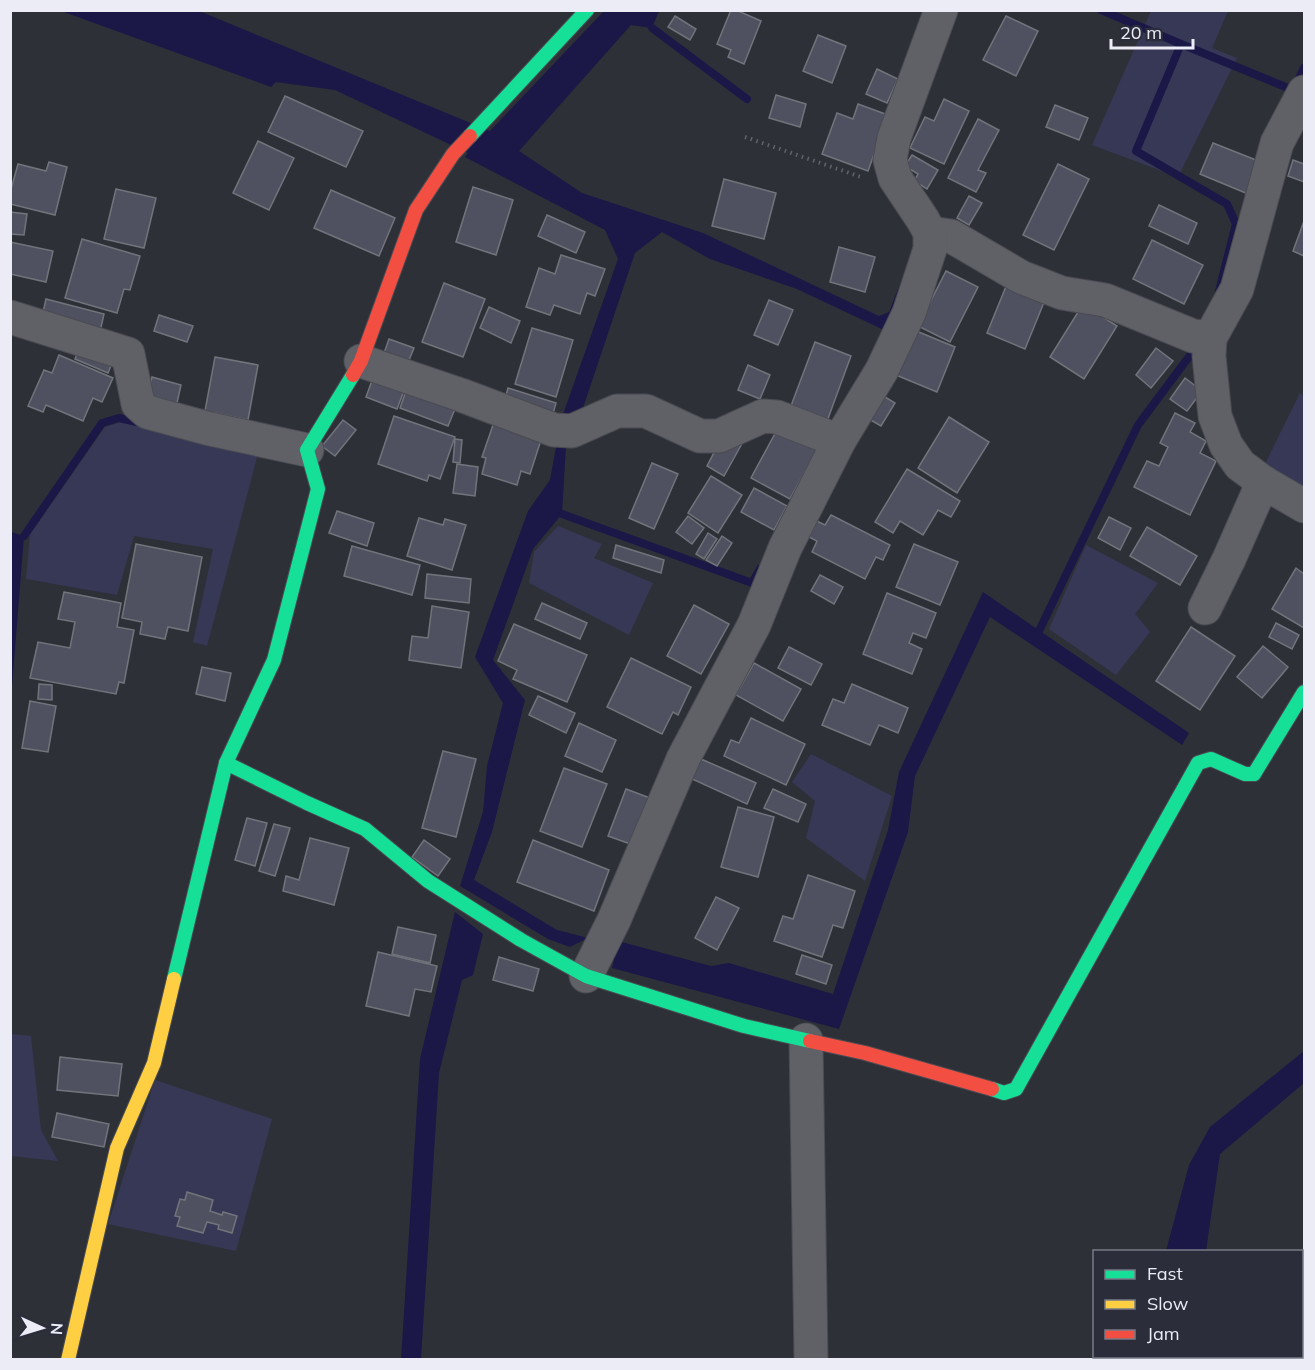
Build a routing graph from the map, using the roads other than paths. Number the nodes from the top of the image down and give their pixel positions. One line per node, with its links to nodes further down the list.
1 (587, 10): 7 (street)
2 (941, 10): 4 (street)
3 (1305, 92): 6 (street)
4 (930, 233): 6 (street); 8 (street)
5 (10, 317): 9 (street)
6 (1210, 338): 10 (street)
7 (361, 361): 8 (street); 9 (street)
8 (839, 441): 15 (street)
9 (308, 450): 14 (street)
10 (1263, 482): 11 (street); 12 (street)
11 (1305, 506)
12 (1205, 608)
13 (1305, 692): 16 (street)
14 (226, 763): 15 (street); 17 (street)
15 (586, 976): 16 (street)
16 (806, 1040): 18 (street)
17 (68, 1359)
18 (811, 1359)

